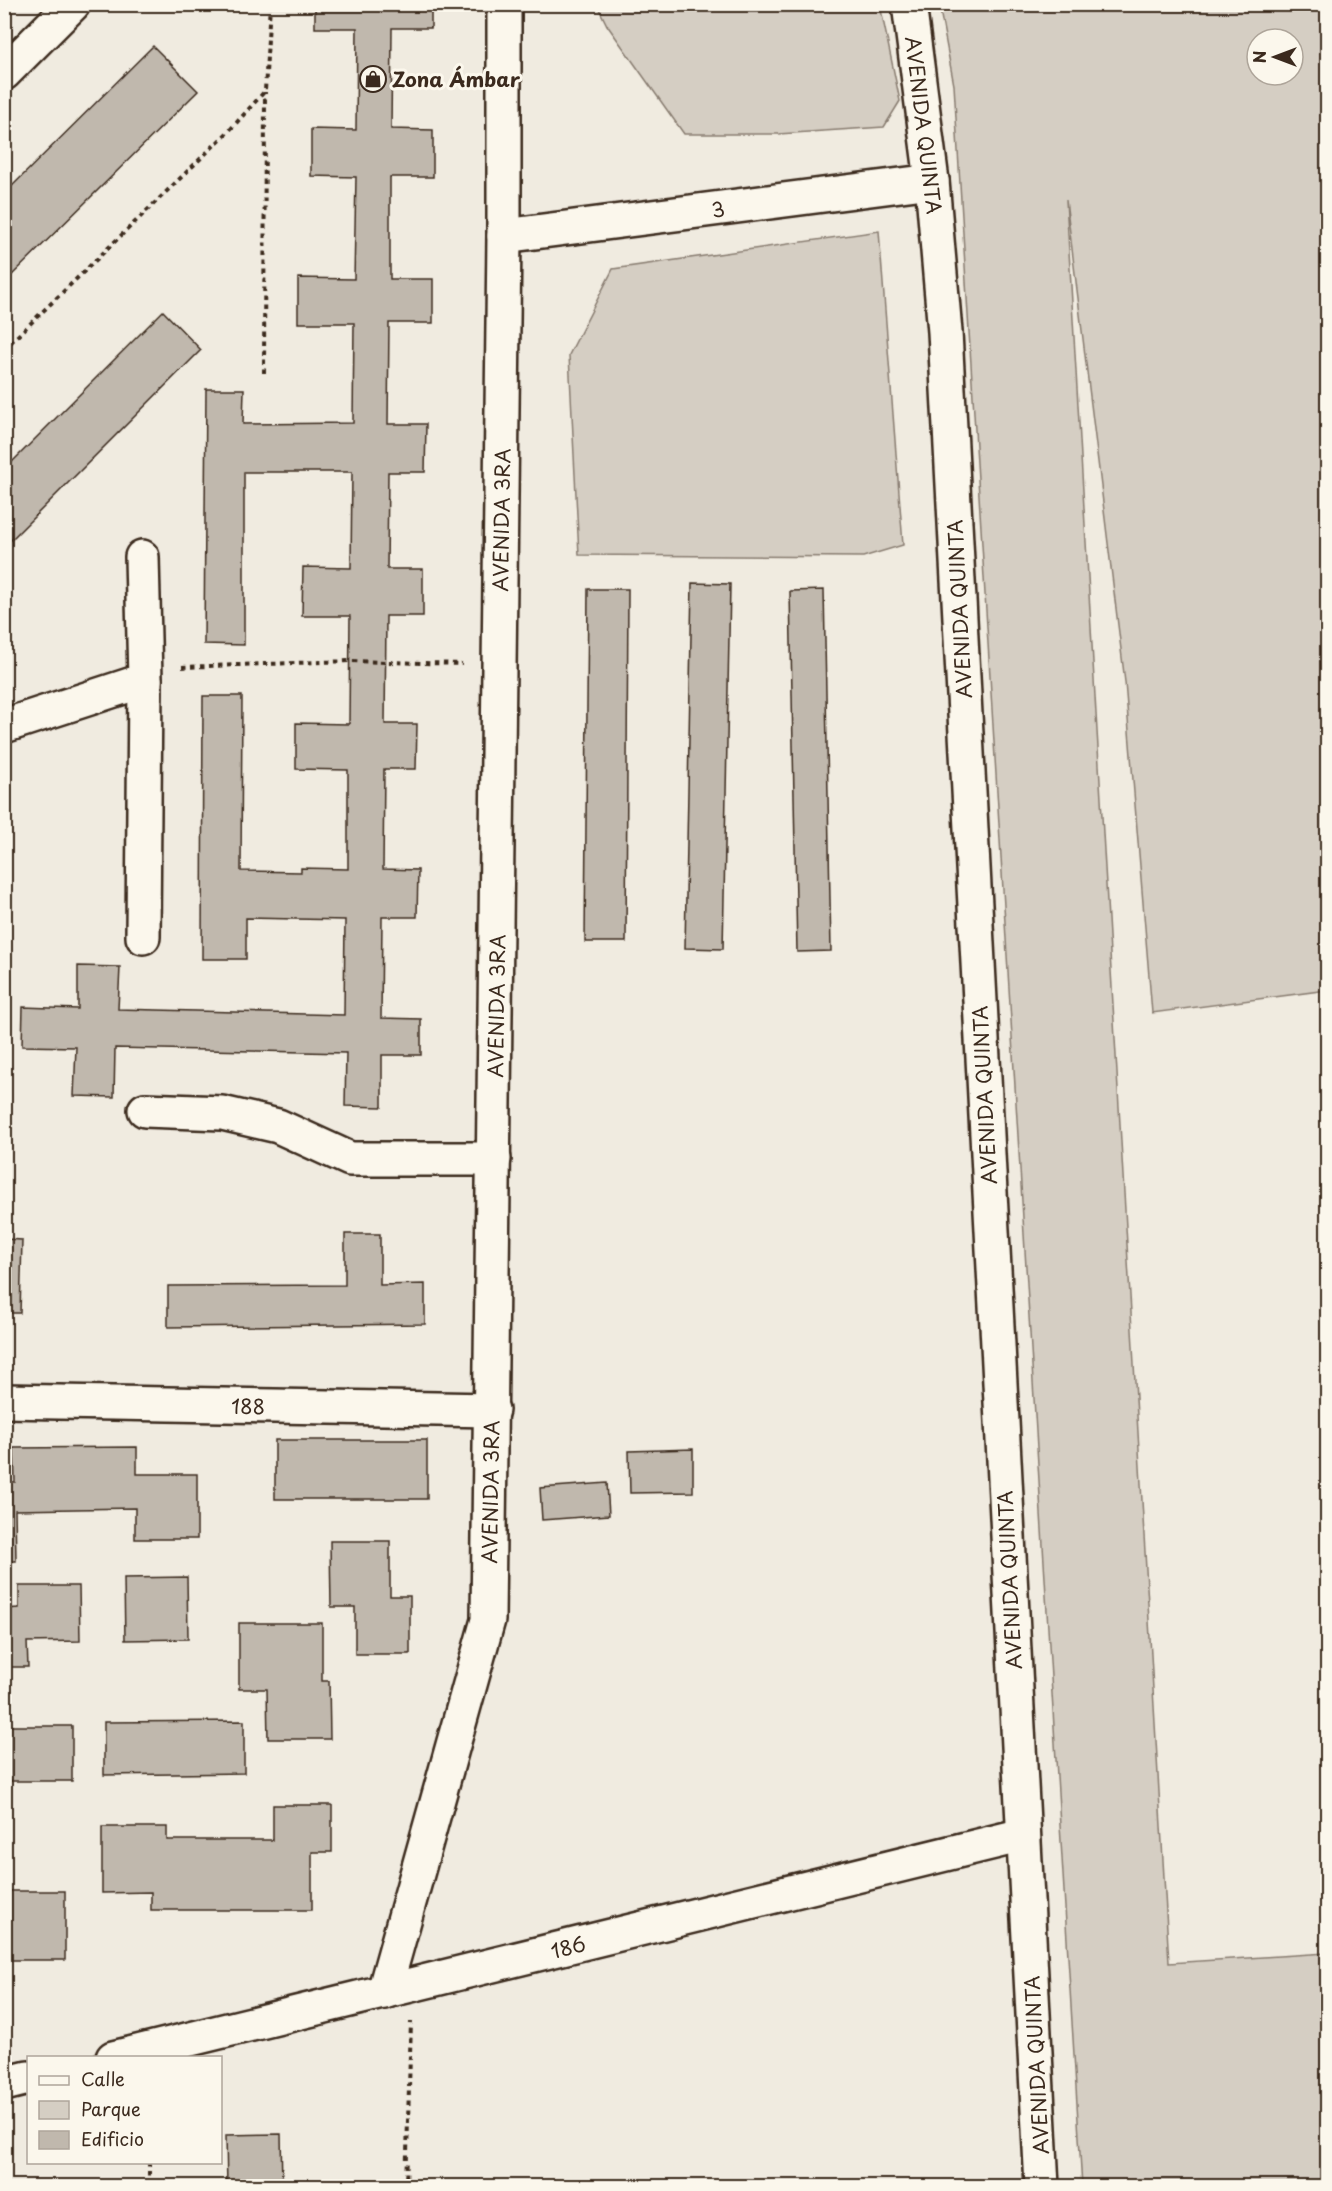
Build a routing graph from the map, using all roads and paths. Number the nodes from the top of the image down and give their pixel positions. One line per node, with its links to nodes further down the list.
1 (73, 4): 5 (street)
2 (270, 4): 6 (path)
3 (504, 4): 8 (street, AVENIDA 3RA)
4 (909, 4): 7 (street, AVENIDA QUINTA)
5 (4, 73)
6 (265, 91): 9 (path); 10 (path)
7 (932, 181): 8 (street, 3); 20 (street, AVENIDA QUINTA)
8 (504, 236): 12 (street, AVENIDA 3RA)
9 (4, 350)
10 (264, 373)
11 (142, 557): 13 (street)
12 (499, 664): 13 (path); 17 (street, AVENIDA 3RA)
13 (145, 680): 14 (street); 15 (street)
14 (4, 726)
15 (143, 937)
16 (145, 1110): 17 (street)
17 (494, 1159): 19 (street, AVENIDA 3RA)
18 (4, 1401): 19 (street, 188)
19 (492, 1410): 21 (street, AVENIDA 3RA)
20 (1023, 1835): 21 (street, 186); 28 (street, AVENIDA QUINTA)
21 (398, 1989): 22 (street, 186); 27 (path)
22 (121, 2056)
23 (27, 2078): 24 (street)
24 (4, 2084)
25 (149, 2164): 26 (path)
26 (149, 2187)
27 (406, 2187)
28 (1042, 2187)

